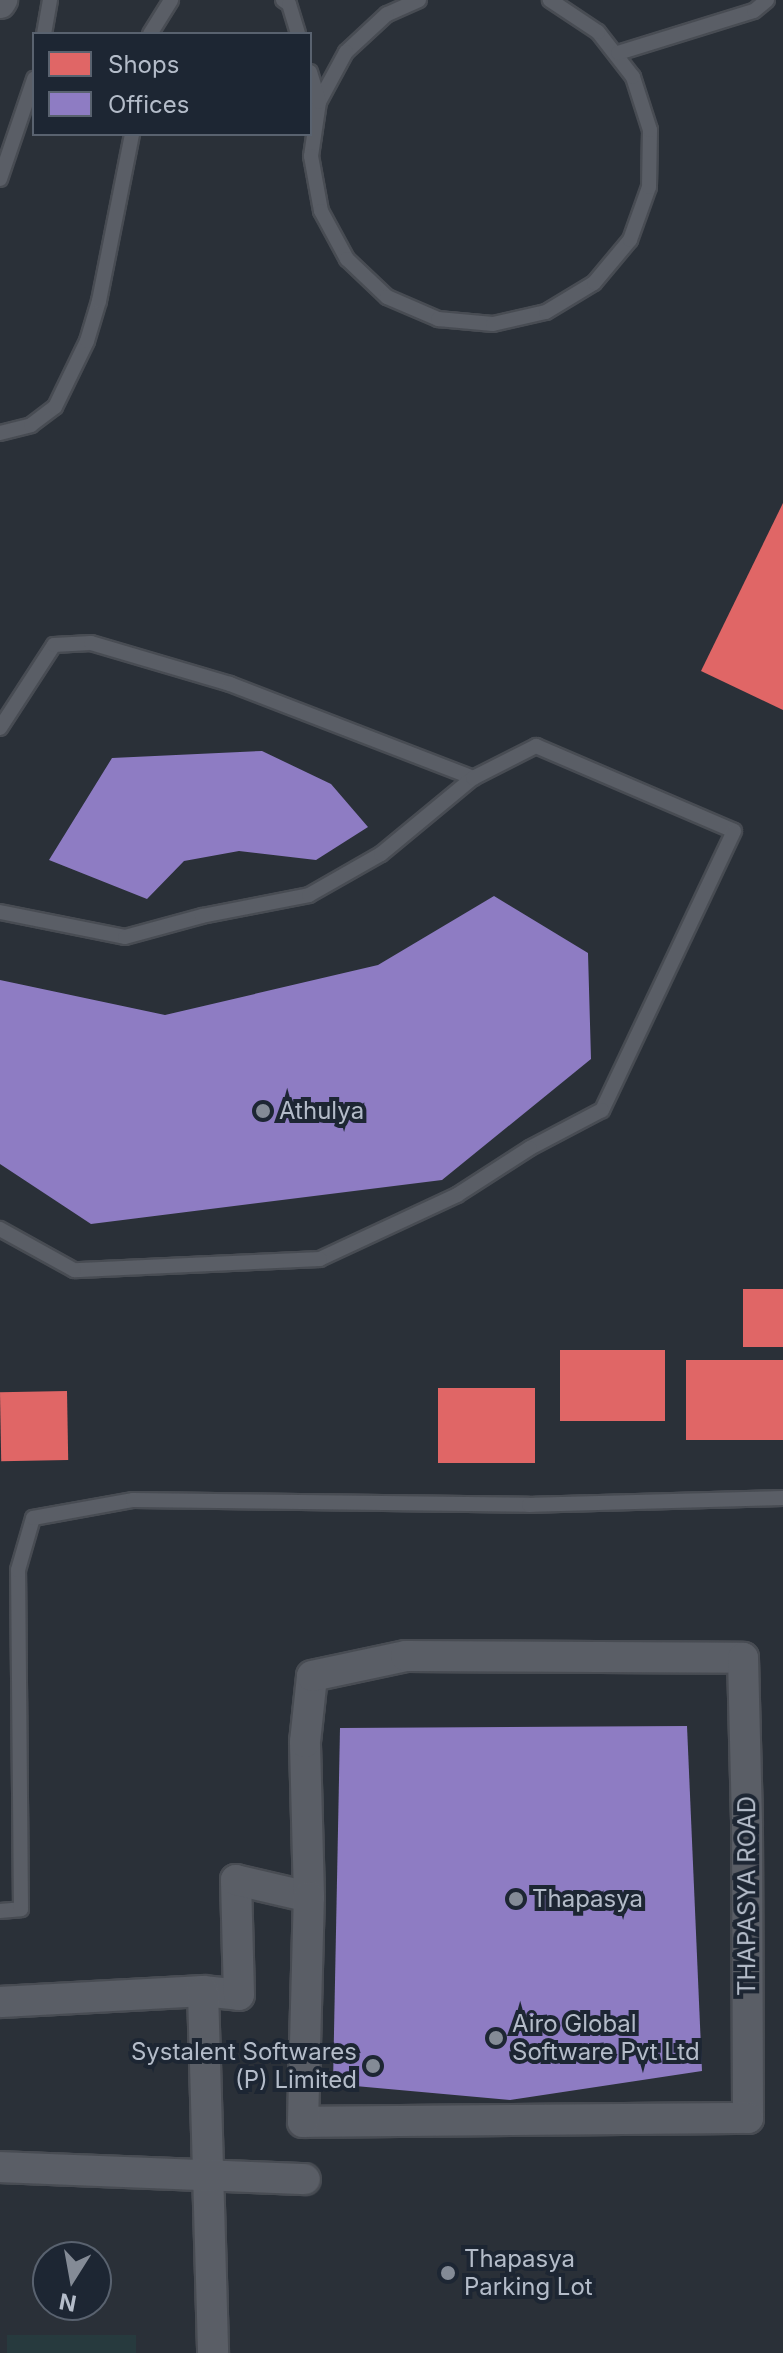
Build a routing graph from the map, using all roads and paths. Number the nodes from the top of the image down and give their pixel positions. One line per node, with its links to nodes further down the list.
1 (50, 0): 7 (lane)
2 (171, 0): 8 (lane)
3 (283, 0): 9 (lane)
4 (419, 0): 13 (lane)
5 (550, 0): 10 (lane)
6 (767, 0): 10 (lane)
7 (44, 32)
8 (151, 32)
9 (297, 32)
10 (618, 53): 13 (lane)
11 (312, 79): 13 (lane)
12 (32, 85): 15 (lane)
13 (319, 102)
14 (132, 136): 16 (lane)
15 (0, 179)
16 (0, 433)
17 (0, 728): 18 (lane)
18 (473, 778): 19 (lane); 20 (lane)
19 (0, 912)
20 (0, 1229)
21 (783, 1498): 23 (lane)
22 (309, 1897): 22 (street, THAPASYA ROAD); 24 (street)
23 (0, 1911)
24 (203, 1991): 25 (street); 27 (street)
25 (0, 2002)
26 (0, 2167): 27 (street)
27 (208, 2173): 28 (street); 29 (street)
28 (305, 2179)
29 (213, 2353)

